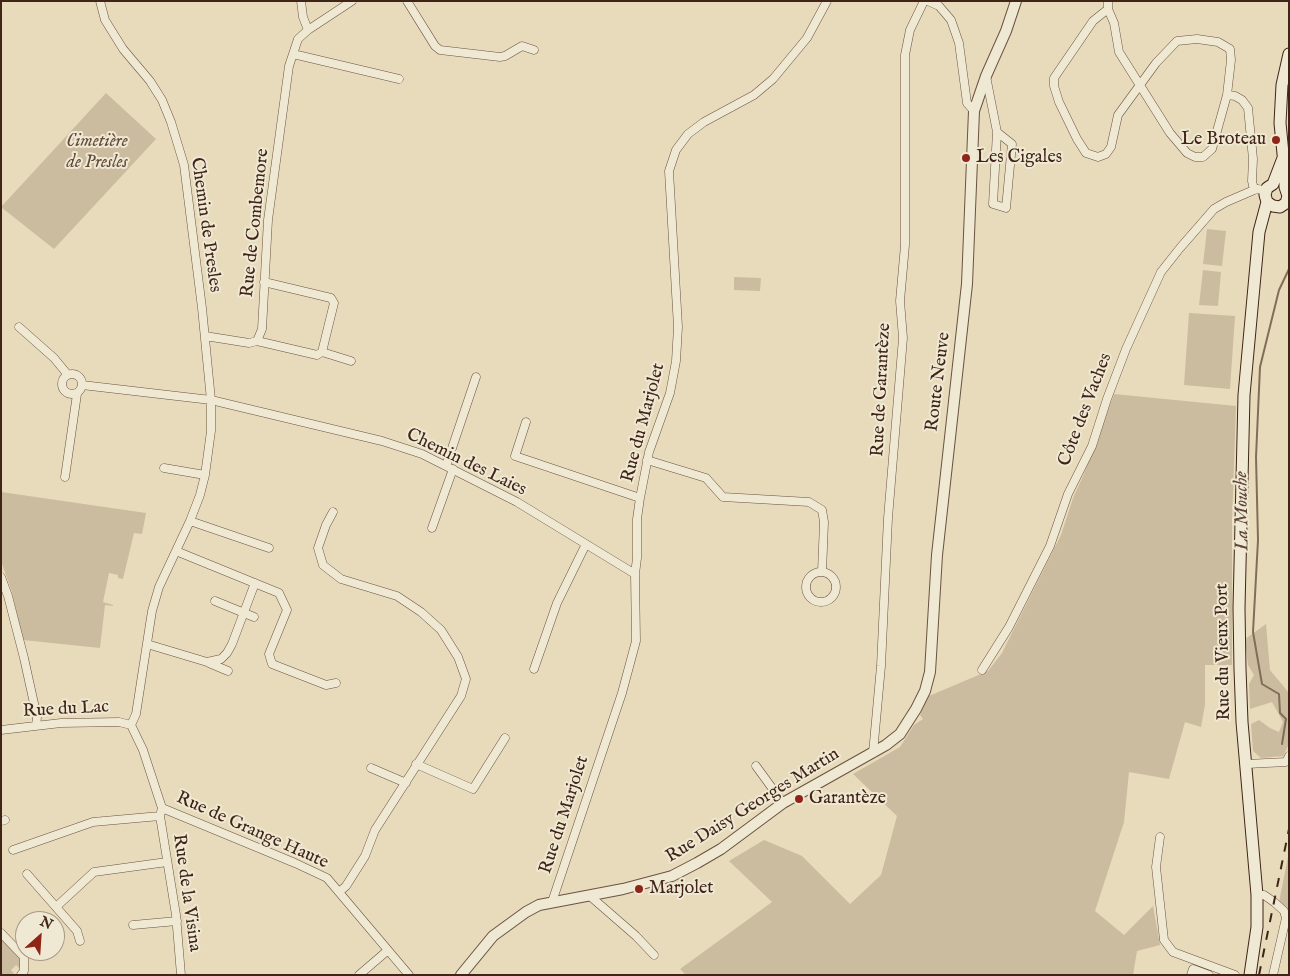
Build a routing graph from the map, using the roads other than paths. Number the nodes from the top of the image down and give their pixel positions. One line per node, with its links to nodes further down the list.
1 (100, 1): 26 (street, Chemin de Presles)
2 (301, 1): 11 (street)
3 (352, 1): 11 (street, Rue de Combemore)
4 (407, 1): 12 (street)
5 (816, 1): 9 (street, Rue du Marjolet)
6 (924, 1): 65 (street, Rue de Garantèze)
7 (928, 1): 19 (street)
8 (1016, 1): 15 (street, Route Neuve)
9 (826, 3): 36 (street, Rue du Marjolet)
10 (1108, 5): 17 (street); 17 (street)
11 (308, 30): 13 (street, Rue de Combemore)
12 (534, 50)
13 (292, 54): 16 (street); 24 (street, Rue de Combemore)
14 (1289, 54): 22 (main road)
15 (986, 76): 19 (street, Route Neuve); 20 (street)
16 (399, 79)
17 (1141, 86): 18 (street); 18 (street)
18 (1227, 95): 21 (street)
19 (974, 111): 65 (street, Route Neuve)
20 (997, 132): 20 (street)
21 (1254, 190): 22 (street); 58 (street, Côte des Vaches)
22 (1273, 194): 23 (main road); 68 (main road, Rue du Vieux Port)
23 (1288, 200)
24 (264, 282): 27 (street, Rue de Combemore); 28 (street)
25 (19, 327): 30 (street)
26 (205, 336): 27 (street); 34 (street, Chemin de Presles)
27 (258, 341): 28 (street)
28 (322, 352): 29 (street)
29 (351, 360)
30 (68, 375): 32 (street); 33 (street)
31 (476, 378): 37 (street)
32 (82, 385): 33 (street); 34 (street, Chemin des Laies)
33 (76, 394): 40 (street)
34 (211, 400): 37 (street, Chemin des Laies); 39 (street, Chemin de Presles)
35 (526, 422): 41 (street)
36 (647, 460): 41 (street, Rue du Marjolet); 48 (street)
37 (449, 467): 44 (street); 45 (street, Chemin des Laies)
38 (164, 468): 39 (street)
39 (205, 475): 43 (street, Chemin de Presles)
40 (65, 477)
41 (640, 498): 49 (street, Rue du Marjolet)
42 (333, 512): 67 (street)
43 (190, 521): 46 (street); 47 (street, Chemin de Presles)
44 (432, 528)
45 (586, 544): 49 (street, Chemin des Laies); 57 (street)
46 (269, 548)
47 (176, 551): 51 (street); 55 (street, Chemin de Presles)
48 (822, 572)
49 (635, 574): 82 (street, Rue du Marjolet)
50 (1, 577): 62 (street)
51 (255, 583): 53 (street); 60 (street)
52 (215, 601): 53 (street)
53 (244, 613): 54 (street); 56 (street)
54 (254, 616)
55 (147, 644): 56 (street); 61 (street, Chemin de Presles)
56 (207, 662): 59 (street)
57 (534, 669)
58 (982, 670)
59 (228, 671)
60 (336, 683)
61 (131, 725): 62 (street, Rue du Lac); 73 (street)
62 (36, 726): 63 (street, Rue du Lac)
63 (1, 730)
64 (505, 738): 67 (street)
65 (873, 753): 72 (street, Rue Daisy Georges Martin)
66 (1289, 756): 68 (street)
67 (416, 764): 71 (street)
68 (1247, 764): 80 (main road, Rue du Vieux Port)
69 (756, 766): 72 (street)
70 (371, 768): 71 (street)
71 (406, 783): 79 (street)
72 (783, 803): 81 (street, Rue Daisy Georges Martin)
73 (162, 808): 74 (street, Rue de la Visina); 79 (street, Rue de Grange Haute)
74 (160, 816): 76 (street, Rue de la Visina); 77 (street, Rue de la Visina)
75 (1160, 837): 97 (street)
76 (13, 850)
77 (167, 862): 83 (street); 84 (street, Rue de la Visina)
78 (27, 874): 83 (street)
79 (339, 892): 88 (street, Rue de Grange Haute)
80 (1257, 895): 98 (main road, Rue du Vieux Port); 99 (street)
81 (590, 896): 82 (street, Rue Daisy Georges Martin); 89 (street)
82 (552, 902): 94 (street, Rue Daisy Georges Martin)
83 (56, 907): 87 (street)
84 (177, 921): 85 (street); 91 (street, Rue de la Visina)
85 (133, 925)
86 (1, 933): 90 (street)
87 (80, 941)
88 (387, 951): 92 (street); 93 (street, Rue de Grange Haute)
89 (654, 955)
90 (20, 975)
91 (181, 975)
92 (359, 975)
93 (409, 975)
94 (461, 975)
95 (1191, 975): 96 (street)
96 (1209, 975)
97 (1235, 975)
98 (1250, 975)
99 (1273, 975)

